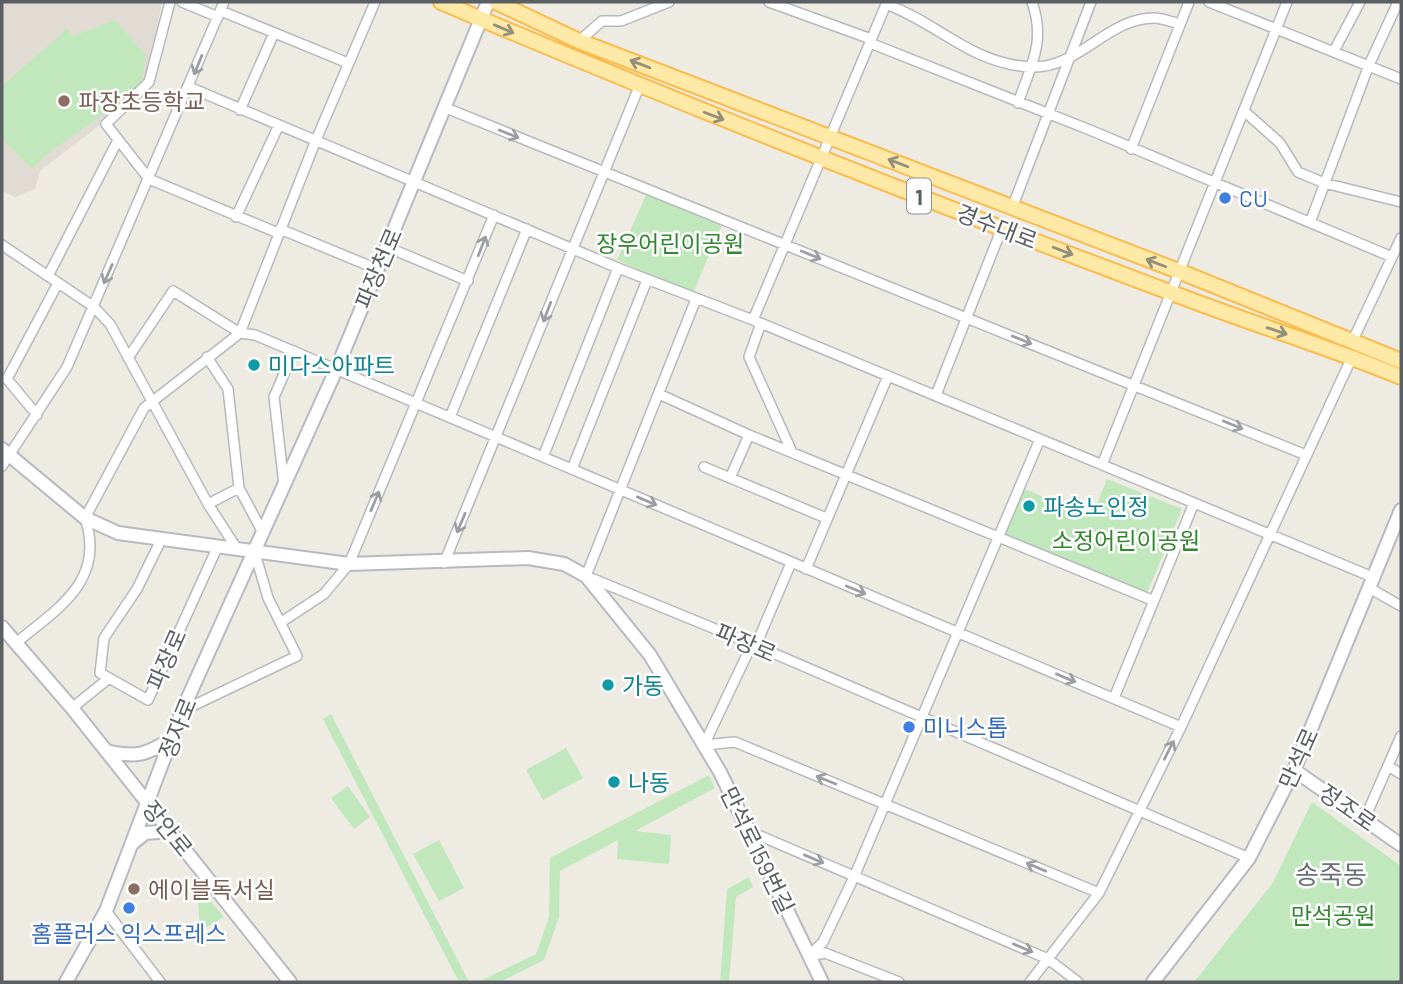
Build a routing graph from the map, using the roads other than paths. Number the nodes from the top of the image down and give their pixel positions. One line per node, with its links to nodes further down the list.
1 (170, 2): 40 (street)
2 (182, 2): 18 (street)
3 (375, 2): 27 (street)
4 (442, 2): 17 (main road, 경수대로 / 1)
5 (488, 2): 19 (street, 파장천로)
6 (496, 2): 23 (main road, 경수대로 / 1)
7 (669, 2): 23 (street)
8 (1032, 2): 29 (street)
9 (1091, 2): 26 (street)
10 (1189, 2): 20 (street)
11 (1209, 2): 21 (street)
12 (1287, 2): 21 (street)
13 (1360, 2): 25 (street)
14 (1398, 2): 28 (street)
15 (773, 3): 24 (street)
16 (886, 3): 24 (street); 29 (street)
17 (462, 6): 19 (main road, 경수대로 / 1)
18 (221, 10): 22 (street); 31 (street, one-way to 31)
19 (482, 19): 32 (main road, 경수대로 / 1, one-way to 32); 34 (street, 파장천로)
20 (1180, 24): 26 (street); 42 (street)
21 (1277, 29): 25 (street); 36 (street)
22 (274, 33): 27 (street); 35 (street)
23 (579, 41): 39 (main road, 경수대로 / 1, one-way to 23)
24 (870, 41): 33 (street); 39 (street)
25 (1334, 51): 28 (street)
26 (1070, 59): 29 (street); 37 (street)
27 (348, 63): 41 (street)
28 (1369, 65): 30 (street); 48 (street)
29 (1030, 67): 33 (street)
30 (1401, 79)
31 (189, 87): 35 (street); 45 (street)
32 (639, 87): 43 (main road, 경수대로 / 1, one-way to 43); 44 (street)
33 (1018, 103): 37 (street)
34 (446, 108): 44 (street, one-way to 44); 46 (street, 파장천로)
35 (240, 110): 38 (street)
36 (1244, 111): 47 (street); 48 (street)
37 (1046, 115): 42 (street); 50 (street)
38 (278, 127): 41 (street); 52 (street)
39 (830, 137): 43 (street); 50 (main road, 경수대로 / 1, one-way to 39)
40 (118, 141): 45 (street); 65 (street)
41 (316, 141): 46 (street); 56 (street)
42 (1131, 149): 47 (street)
43 (821, 158): 54 (main road, 경수대로 / 1); 58 (street)
44 (603, 172): 58 (street); 61 (street)
45 (149, 179): 52 (street); 71 (street, one-way to 71)
46 (415, 182): 51 (street); 59 (street, 파장천로)
47 (1214, 183): 53 (street); 68 (street)
48 (1324, 183): 49 (street); 53 (street)
49 (1401, 202)
50 (1012, 208): 68 (main road, 경수대로 / 1, one-way to 50)
51 (494, 215): 55 (street); 67 (street, one-way to 51)
52 (236, 217): 56 (street)
53 (1311, 220): 62 (street)
54 (1002, 228): 68 (main road, 경수대로 / 1, one-way to 68); 72 (street)
55 (527, 229): 61 (street); 90 (street)
56 (279, 231): 64 (street); 74 (street)
57 (1401, 238): 62 (street)
58 (784, 244): 72 (street, one-way to 72); 73 (street)
59 (387, 247): 64 (street, 파장천로); 67 (street)
60 (3, 248): 65 (street)
61 (571, 248): 63 (street); 92 (street, one-way to 92)
62 (1392, 257): 75 (street)
63 (618, 268): 66 (street); 97 (street)
64 (377, 269): 81 (street, 파장천로)
65 (48, 276): 69 (street)
66 (647, 280): 70 (street); 100 (street)
67 (468, 281): 88 (street)
68 (1177, 282): 75 (main road, 경수대로 / 1); 79 (main road, 경수대로 / 1, one-way to 79); 84 (street)
69 (58, 283): 71 (street); 89 (street)
70 (696, 299): 73 (street); 85 (street)
71 (94, 307): 78 (street); 89 (street)
72 (965, 317): 84 (street, one-way to 84); 86 (street)
73 (757, 322): 82 (street); 94 (street)
74 (240, 333): 76 (street); 77 (street); 78 (street)
75 (1352, 342): 80 (main road, 경수대로 / 1)
76 (294, 351): 81 (street); 104 (street)
77 (207, 357): 87 (street); 103 (street)
78 (128, 358): 87 (street)
79 (1358, 359): 80 (main road); 83 (main road, 경수대로 / 1); 95 (street)
80 (1399, 360)
81 (336, 370): 88 (street); 104 (street, 파장천로)
82 (888, 376): 86 (street); 101 (street)
83 (1401, 377)
84 (1135, 386): 95 (street, one-way to 95); 98 (street)
85 (659, 394): 91 (street); 105 (street)
86 (936, 395): 93 (street)
87 (151, 402): 107 (street); 109 (street)
88 (416, 403): 90 (street); 119 (street, one-way to 88)
89 (37, 415): 96 (street)
90 (450, 417): 92 (street)
91 (749, 435): 94 (street); 102 (street)
92 (497, 438): 97 (street); 118 (street, one-way to 118)
93 (1040, 439): 98 (street); 113 (street)
94 (792, 452): 101 (street)
95 (1306, 455): 112 (street)
96 (4, 457): 109 (street, 파장로)
97 (543, 457): 100 (street)
98 (1102, 465): 106 (street)
99 (704, 467): 102 (street)
100 (572, 469): 105 (street)
101 (846, 474): 110 (street); 113 (street)
102 (730, 478): 110 (street)
103 (239, 488): 107 (street); 111 (street)
104 (284, 488): 111 (street, 파장천로)
105 (622, 490): 120 (street, one-way to 120); 122 (street)
106 (1194, 503): 112 (street); 124 (street)
107 (208, 504): 116 (street)
108 (1401, 510): 123 (street, 만석로)
109 (85, 518): 114 (street, 파장로); 129 (street)
110 (826, 518): 121 (street)
111 (262, 531): 117 (street, 파장천로)
112 (1270, 534): 123 (street); 136 (street)
113 (1000, 535): 124 (street); 128 (street)
114 (161, 540): 115 (street, 파장로); 131 (street, 파장로)
115 (217, 548): 116 (street, 파장로); 131 (street, 파장로)
116 (237, 549): 117 (street, 파장로)
117 (254, 550): 119 (street, 파장로); 126 (street); 134 (street, 정자로)
118 (444, 563): 119 (street, 파장로); 122 (street, 파장로)
119 (349, 564): 126 (street)
120 (791, 564): 121 (street); 130 (street)
121 (806, 569): 128 (street, one-way to 128)
122 (586, 576): 130 (street, 파장로); 139 (street, 만석로159번길)
123 (1373, 584): 125 (street); 142 (street, 만석로)
124 (1152, 600): 132 (street)
125 (1401, 606)
126 (280, 623): 134 (street)
127 (2, 627): 129 (street, 장안로)
128 (959, 631): 132 (street, one-way to 132); 135 (street)
129 (16, 643): 133 (street, 장안로)
130 (754, 644): 135 (street, 파장로); 139 (street)
131 (108, 678): 133 (street)
132 (1114, 698): 136 (street)
133 (72, 708): 140 (street, 장안로)
134 (183, 711): 138 (street, 정자로)
135 (923, 716): 145 (street); 146 (street, 파장로)
136 (1181, 727): 146 (street, one-way to 136)
137 (1401, 736): 141 (street)
138 (172, 738): 140 (street); 144 (street, 정자로)
139 (704, 745): 145 (street, one-way to 139); 149 (street, 만석로159번길)
140 (106, 751): 144 (street, 장안로)
141 (1388, 766): 143 (street); 147 (street)
142 (1294, 770): 147 (street, 정조로); 152 (street, 만석로)
143 (1401, 774)
144 (148, 803): 148 (street, 장안로); 150 (street, 정자로)
145 (886, 804): 153 (street); 154 (street, one-way to 145)
146 (1139, 810): 152 (street, 파장로); 154 (street)
147 (1365, 818): 151 (street, 정조로)
148 (170, 831): 150 (street); 160 (street, 장안로)
149 (751, 832): 153 (street, one-way to 153); 156 (street, 만석로159번길)
150 (132, 843): 155 (street, 정자로)
151 (1401, 845)
152 (1249, 858): 165 (street, 만석로)
153 (854, 877): 156 (street); 157 (street, one-way to 157)
154 (1099, 893): 157 (street)
155 (106, 911): 158 (street, 정자로); 159 (street)
156 (809, 956): 161 (street, 만석로159번길); 162 (street)
157 (1048, 959): 163 (street); 164 (street)
158 (65, 982)
159 (160, 982)
160 (289, 982)
161 (822, 982)
162 (899, 982)
163 (1030, 982)
164 (1078, 982)
165 (1153, 982)

